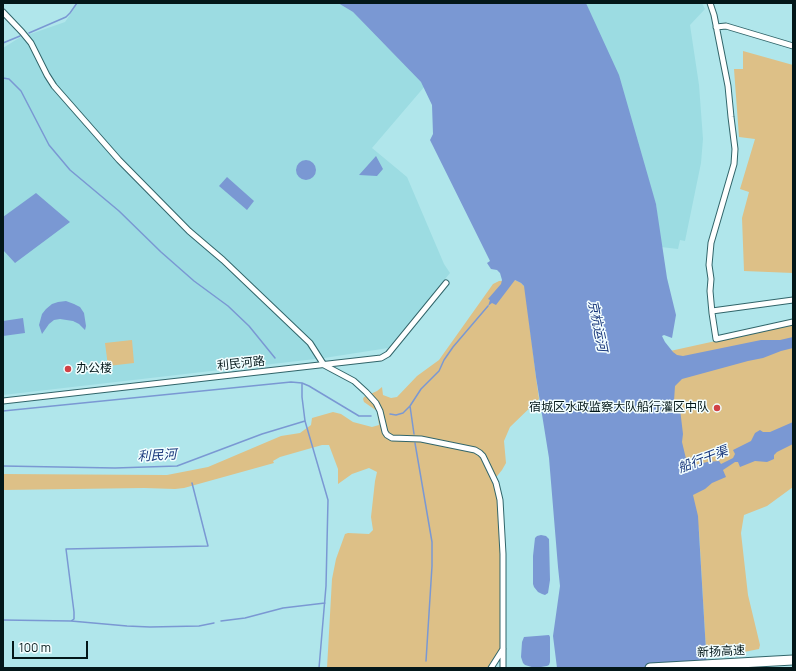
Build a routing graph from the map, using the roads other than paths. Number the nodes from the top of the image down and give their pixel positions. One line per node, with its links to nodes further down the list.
1 (710, 3): 3 (street)
2 (3, 12): 9 (street)
3 (716, 27): 4 (street); 7 (street)
4 (793, 46)
5 (446, 282): 9 (street, 利民河路)
6 (793, 300): 7 (street)
7 (712, 311): 8 (street)
8 (793, 322)
9 (324, 364): 10 (street, 利民河路); 11 (street)
10 (3, 401)
11 (503, 649): 13 (street); 14 (street)
12 (793, 660): 15 (highway, 新扬高速)
13 (491, 668)
14 (504, 668)
15 (650, 668)

